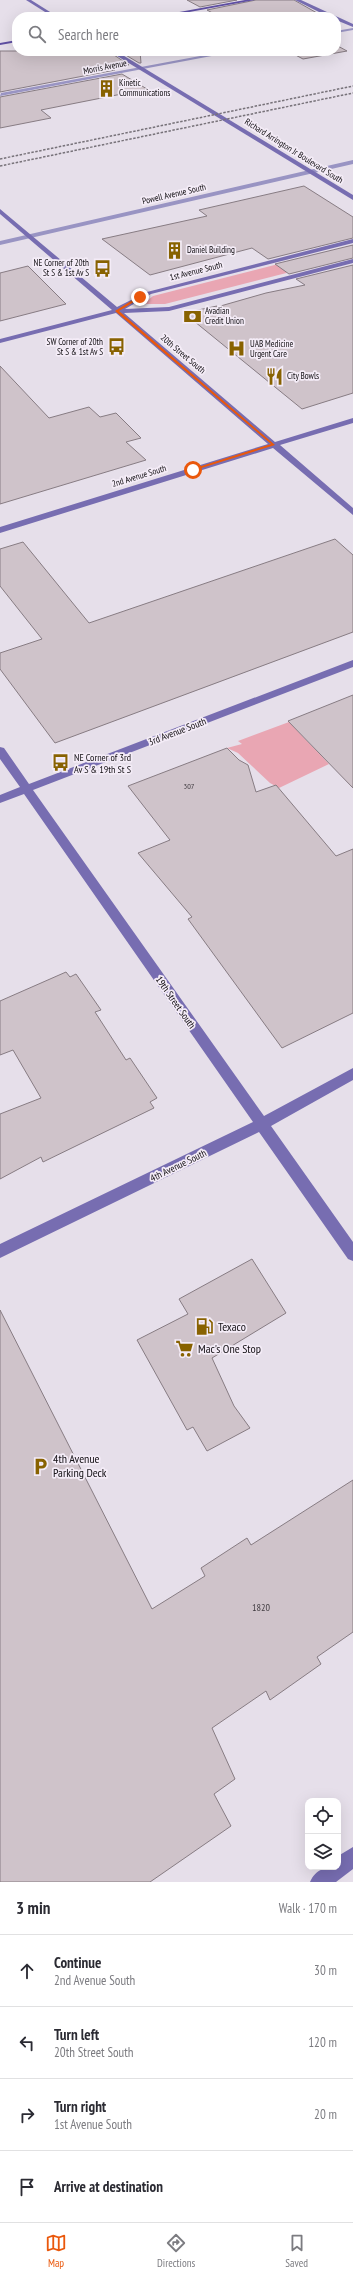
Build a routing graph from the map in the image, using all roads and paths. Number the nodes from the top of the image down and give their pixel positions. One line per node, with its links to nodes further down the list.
1 (28, 0): 4 (street)
2 (253, 0): 5 (main road)
3 (297, 0): 6 (street)
4 (48, 12)
5 (183, 12)
6 (322, 12)
7 (341, 21): 8 (street)
8 (353, 28): 9 (street)
9 (341, 31)
10 (12, 42): 11 (main road)
11 (0, 44)
12 (120, 56): 18 (street, Richard Arrington Jr Boulevard South)
13 (209, 56): 14 (street, Morris Avenue)
14 (1, 95)
15 (353, 162): 16 (street, Powell Avenue South)
16 (342, 164): 17 (street); 20 (street, Powell Avenue South)
17 (353, 170)
18 (353, 198)
19 (0, 211): 20 (street, 20th Street South)
20 (30, 236): 22 (street, Powell Avenue South); 24 (street, 20th Street South)
21 (353, 241): 24 (street, 1st Avenue South)
22 (0, 243)
23 (353, 261): 24 (street, 1st Avenue South)
24 (117, 311): 25 (street, 1st Avenue South); 27 (street, 20th Street South)
25 (0, 341)
26 (353, 420): 27 (street, 2nd Avenue South)
27 (274, 444): 28 (street, 20th Street South); 29 (street, 2nd Avenue South)
28 (353, 512)
29 (0, 530)
30 (353, 663): 32 (street, 3rd Avenue South)
31 (0, 751): 32 (street, 19th Street South)
32 (27, 789): 33 (street, 3rd Avenue South); 35 (street, 19th Street South)
33 (0, 799)
34 (353, 1074): 35 (street, 4th Avenue South)
35 (262, 1124): 36 (street, 4th Avenue South); 37 (street, 19th Street South)
36 (0, 1250)
37 (353, 1254)
38 (353, 1857): 39 (street)
39 (320, 1882)

